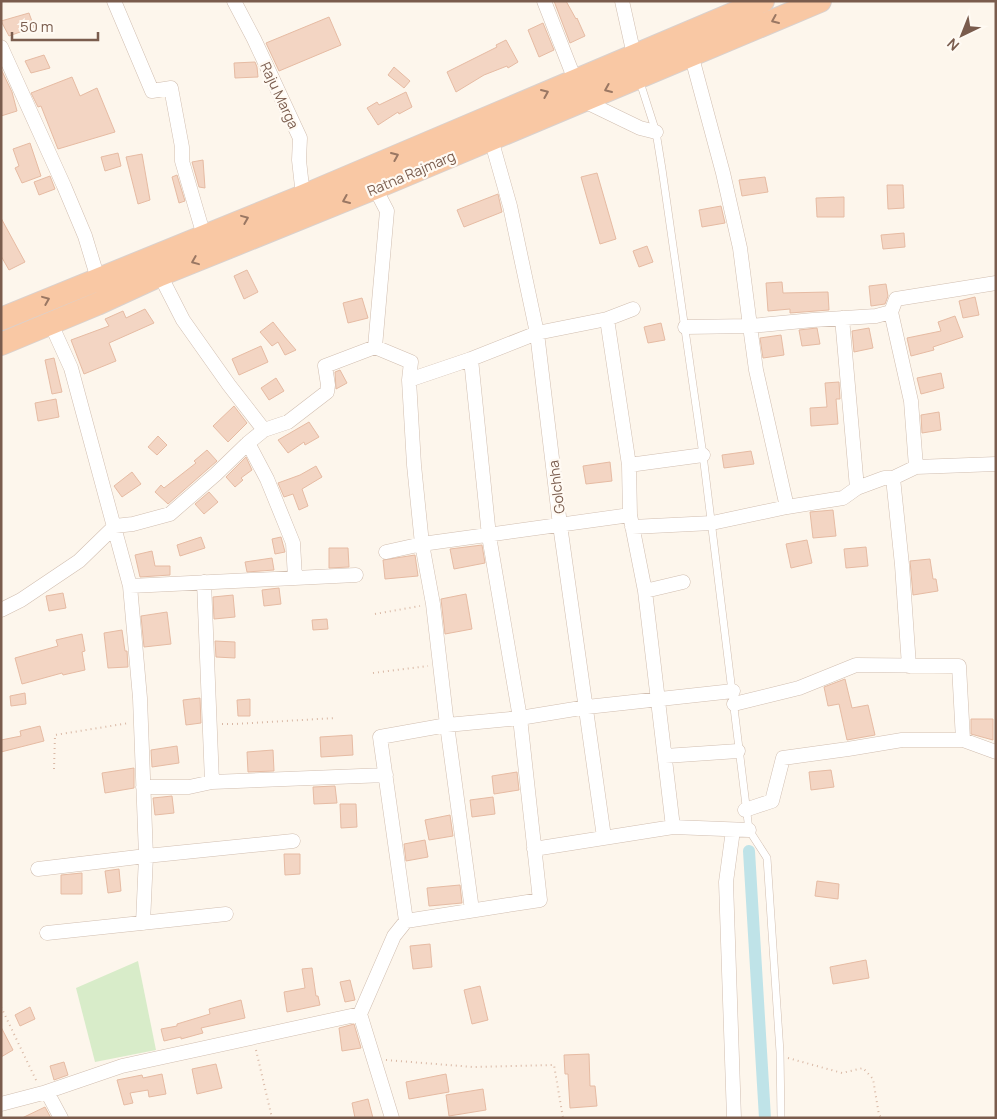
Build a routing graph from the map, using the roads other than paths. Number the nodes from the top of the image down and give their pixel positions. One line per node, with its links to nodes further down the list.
1 (114, 1): 16 (street)
2 (234, 1): 15 (street, Raju Marga)
3 (544, 1): 11 (street)
4 (622, 1): 9 (street)
5 (820, 1): 8 (highway, Ratna Rajmarg, one-way to 8)
6 (751, 4): 9 (highway, Ratna Rajmarg)
7 (1, 47): 18 (street)
8 (692, 54): 10 (highway, Ratna Rajmarg); 26 (street)
9 (634, 55): 11 (highway, Ratna Rajmarg)
10 (638, 77): 11 (highway, Ratna Rajmarg, one-way to 11); 12 (lane)
11 (578, 90): 12 (street); 13 (highway, Ratna Rajmarg); 15 (highway, Ratna Rajmarg, one-way to 11)
12 (656, 132): 27 (lane)
13 (491, 139): 14 (highway, Ratna Rajmarg); 28 (street, Golchha)
14 (375, 188): 17 (highway, Ratna Rajmarg, one-way to 17); 30 (street)
15 (303, 196): 16 (highway, Ratna Rajmarg, one-way to 15)
16 (204, 236): 18 (highway, Ratna Rajmarg)
17 (160, 275): 25 (highway, Ratna Rajmarg); 33 (street)
18 (98, 279): 23 (highway, Ratna Rajmarg, one-way to 18)
19 (996, 283): 21 (street)
20 (633, 309): 24 (street)
21 (890, 312): 22 (street); 38 (street)
22 (842, 318): 26 (street); 40 (street)
23 (1, 319)
24 (607, 319): 28 (street); 37 (street)
25 (51, 324): 29 (highway, Ratna Rajmarg); 45 (street)
26 (750, 326): 27 (street); 41 (street)
27 (684, 327): 35 (lane)
28 (537, 333): 31 (street); 44 (street, Golchha)
29 (1, 344)
30 (375, 347): 32 (street); 33 (street)
31 (471, 359): 32 (street); 46 (street)
32 (409, 380): 47 (street)
33 (264, 430): 34 (street)
34 (248, 443): 45 (street); 50 (street)
35 (703, 455): 37 (street); 43 (lane)
36 (996, 464): 38 (street)
37 (629, 465): 42 (street)
38 (916, 467): 39 (street)
39 (894, 478): 40 (street); 56 (street)
40 (857, 488): 41 (street)
41 (788, 508): 43 (street)
42 (631, 521): 43 (street); 44 (street); 54 (street)
43 (712, 523): 57 (lane)
44 (560, 525): 46 (street); 59 (street, Golchha)
45 (115, 526): 53 (street); 55 (street)
46 (489, 536): 47 (street); 60 (street)
47 (422, 544): 48 (street); 61 (street)
48 (386, 552)
49 (356, 575): 50 (street)
50 (295, 578): 51 (street)
51 (204, 582): 53 (street); 67 (street)
52 (683, 582): 54 (street)
53 (130, 586): 68 (street)
54 (646, 591): 58 (street)
55 (1, 610)
56 (909, 666): 57 (street); 62 (street)
57 (733, 697): 58 (street); 63 (lane)
58 (658, 700): 59 (street); 65 (street)
59 (587, 707): 60 (street); 73 (street, Golchha)
60 (520, 718): 61 (street); 75 (street)
61 (447, 725): 66 (street); 78 (street)
62 (963, 740): 64 (street); 69 (street)
63 (738, 751): 65 (street); 69 (lane)
64 (996, 752)
65 (665, 756): 70 (street)
66 (386, 775): 67 (street); 80 (street)
67 (212, 782): 68 (street)
68 (143, 787): 76 (street)
69 (746, 810): 72 (lane)
70 (673, 827): 71 (street); 73 (street)
71 (733, 830): 72 (street); 88 (street)
72 (749, 830): 89 (lane)
73 (604, 837): 75 (street)
74 (293, 841): 76 (street)
75 (534, 849): 78 (street)
76 (146, 856): 77 (street); 81 (street)
77 (38, 868)
78 (472, 910): 80 (street)
79 (226, 914): 81 (street)
80 (406, 921): 83 (street)
81 (143, 923): 82 (street)
82 (47, 933)
83 (360, 1014): 84 (street); 87 (street)
84 (45, 1092): 85 (street); 86 (street)
85 (1, 1104)
86 (61, 1118)
87 (392, 1118)
88 (734, 1118)
89 (781, 1118)

